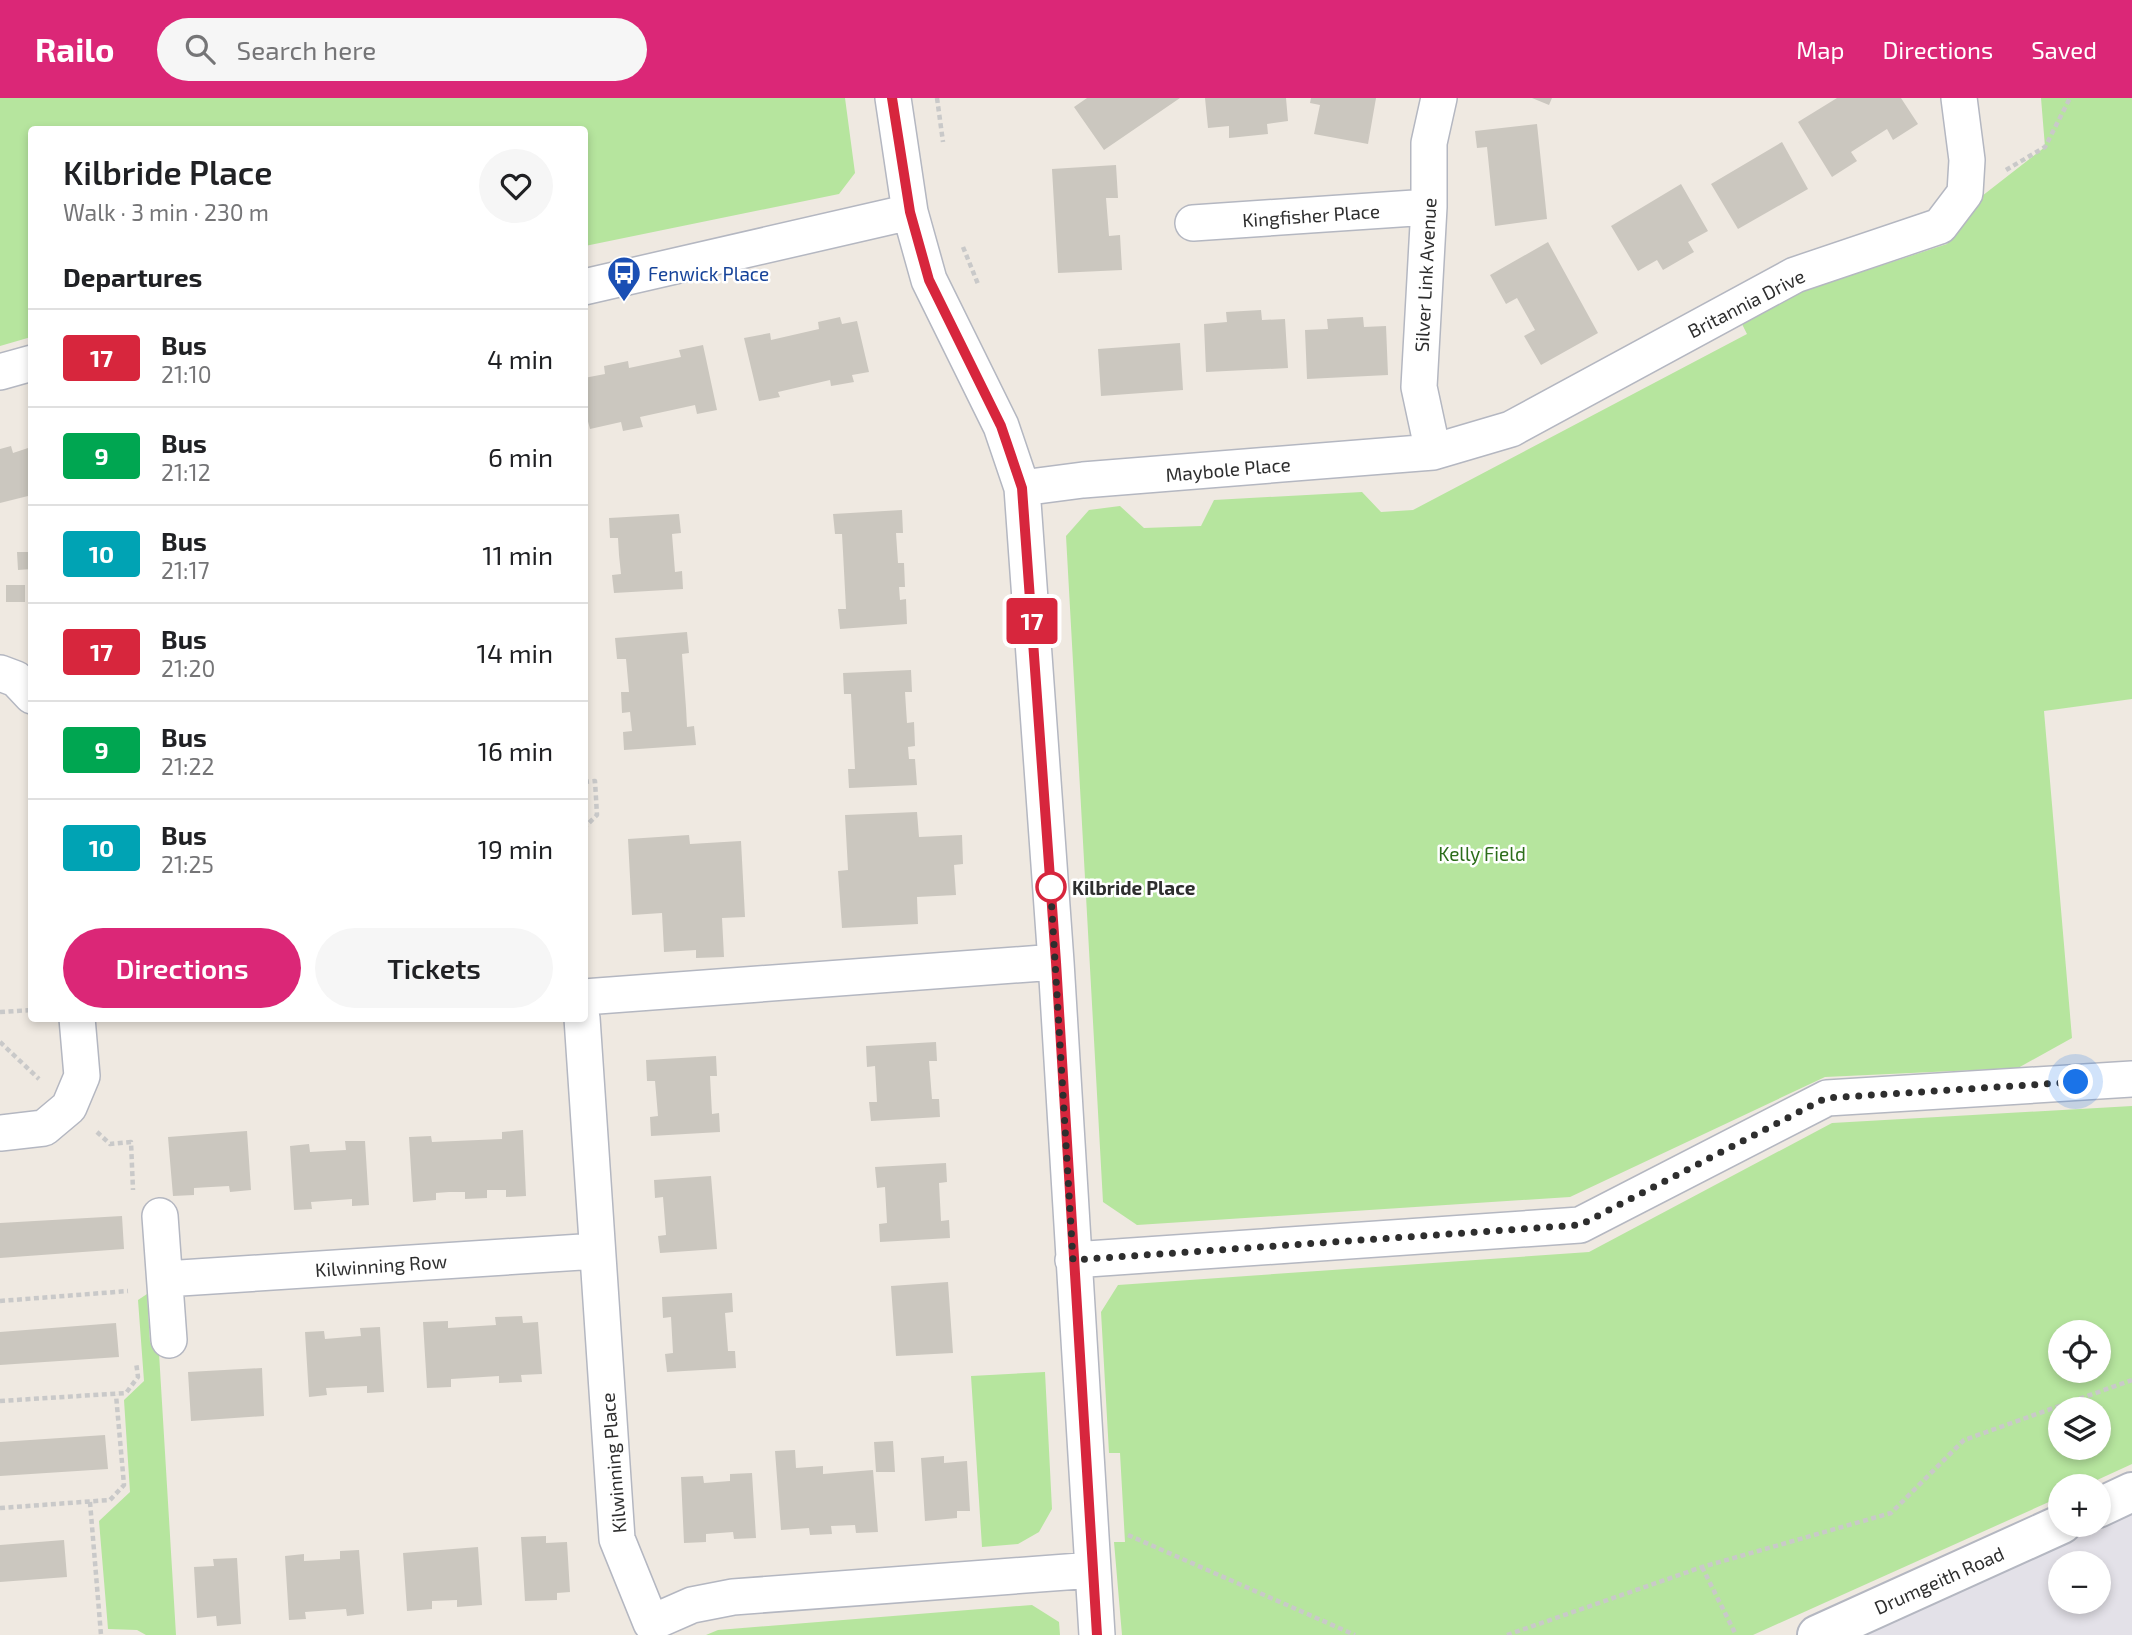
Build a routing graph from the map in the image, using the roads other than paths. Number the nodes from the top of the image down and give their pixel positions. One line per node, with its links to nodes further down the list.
1 (892, 98): 5 (street)
2 (1439, 98): 4 (street, Silver Link Avenue)
3 (1959, 98): 10 (street, Britannia Drive)
4 (1429, 207): 6 (street, Kingfisher Place); 10 (street, Silver Link Avenue)
5 (910, 212): 7 (street); 11 (street)
6 (1193, 223)
7 (588, 286)
8 (28, 364): 9 (street)
9 (0, 372)
10 (1433, 452): 11 (street, Maybole Place)
11 (1022, 488): 14 (street)
12 (0, 673): 13 (street)
13 (28, 692)
14 (1056, 962): 15 (street); 22 (street)
15 (588, 997)
16 (77, 1022): 19 (street)
17 (582, 1022): 21 (street, Kilwinning Place)
18 (2132, 1079): 22 (street)
19 (0, 1133)
20 (160, 1216): 23 (street)
21 (597, 1251): 23 (street, Kilwinning Row); 29 (street, Kilwinning Place)
22 (1073, 1260): 28 (street)
23 (165, 1279): 24 (street)
24 (169, 1340)
25 (2132, 1492): 26 (main road)
26 (2111, 1502)
27 (2048, 1530): 31 (main road, Drumgeith Road)
28 (1093, 1570): 29 (street, Kilwinning Place); 30 (street)
29 (639, 1629)
30 (1097, 1635)
31 (1817, 1635)

